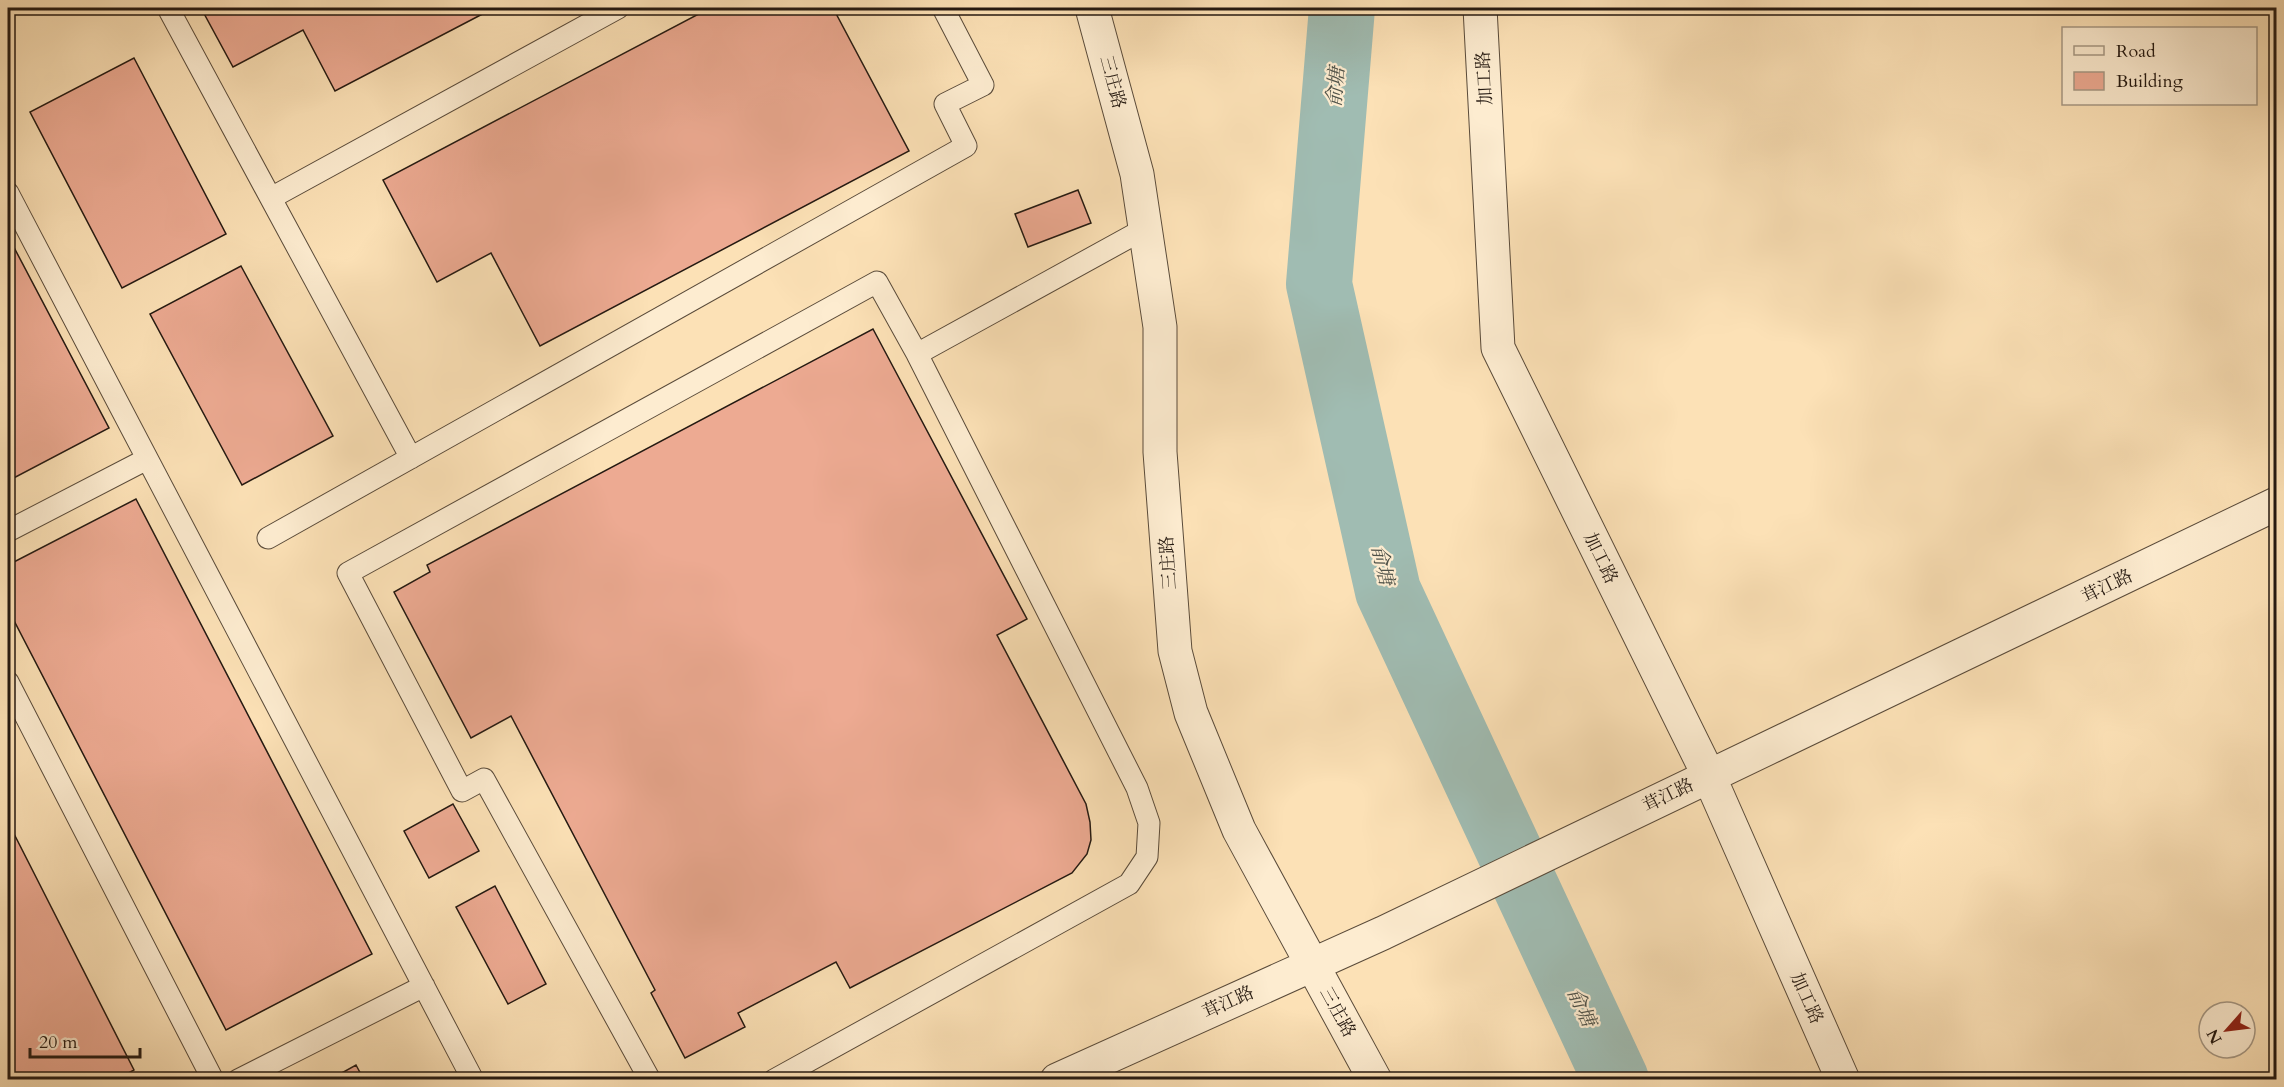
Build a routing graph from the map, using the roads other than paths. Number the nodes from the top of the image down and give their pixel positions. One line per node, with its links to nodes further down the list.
1 (168, 8): 7 (lane)
2 (618, 8): 7 (lane)
3 (944, 8): 10 (lane)
4 (1092, 8): 8 (street, 三庄路)
5 (1480, 8): 16 (street, 加工路)
6 (8, 193): 11 (lane)
7 (271, 198): 10 (lane)
8 (1146, 228): 9 (lane); 17 (street, 三庄路)
9 (916, 354): 22 (lane); 23 (lane)
10 (411, 458): 14 (lane)
11 (147, 459): 13 (lane); 18 (lane)
12 (2277, 504): 16 (street, 茸江路)
13 (8, 531)
14 (268, 538)
15 (8, 682): 19 (lane)
16 (1709, 776): 17 (street, 茸江路); 26 (street, 加工路)
17 (1312, 965): 24 (street, 茸江路); 25 (street, 三庄路)
18 (424, 986): 20 (lane); 21 (lane)
19 (213, 1080)
20 (238, 1080)
21 (473, 1080)
22 (650, 1080)
23 (774, 1080)
24 (1057, 1080)
25 (1375, 1080)
26 (1842, 1080)

